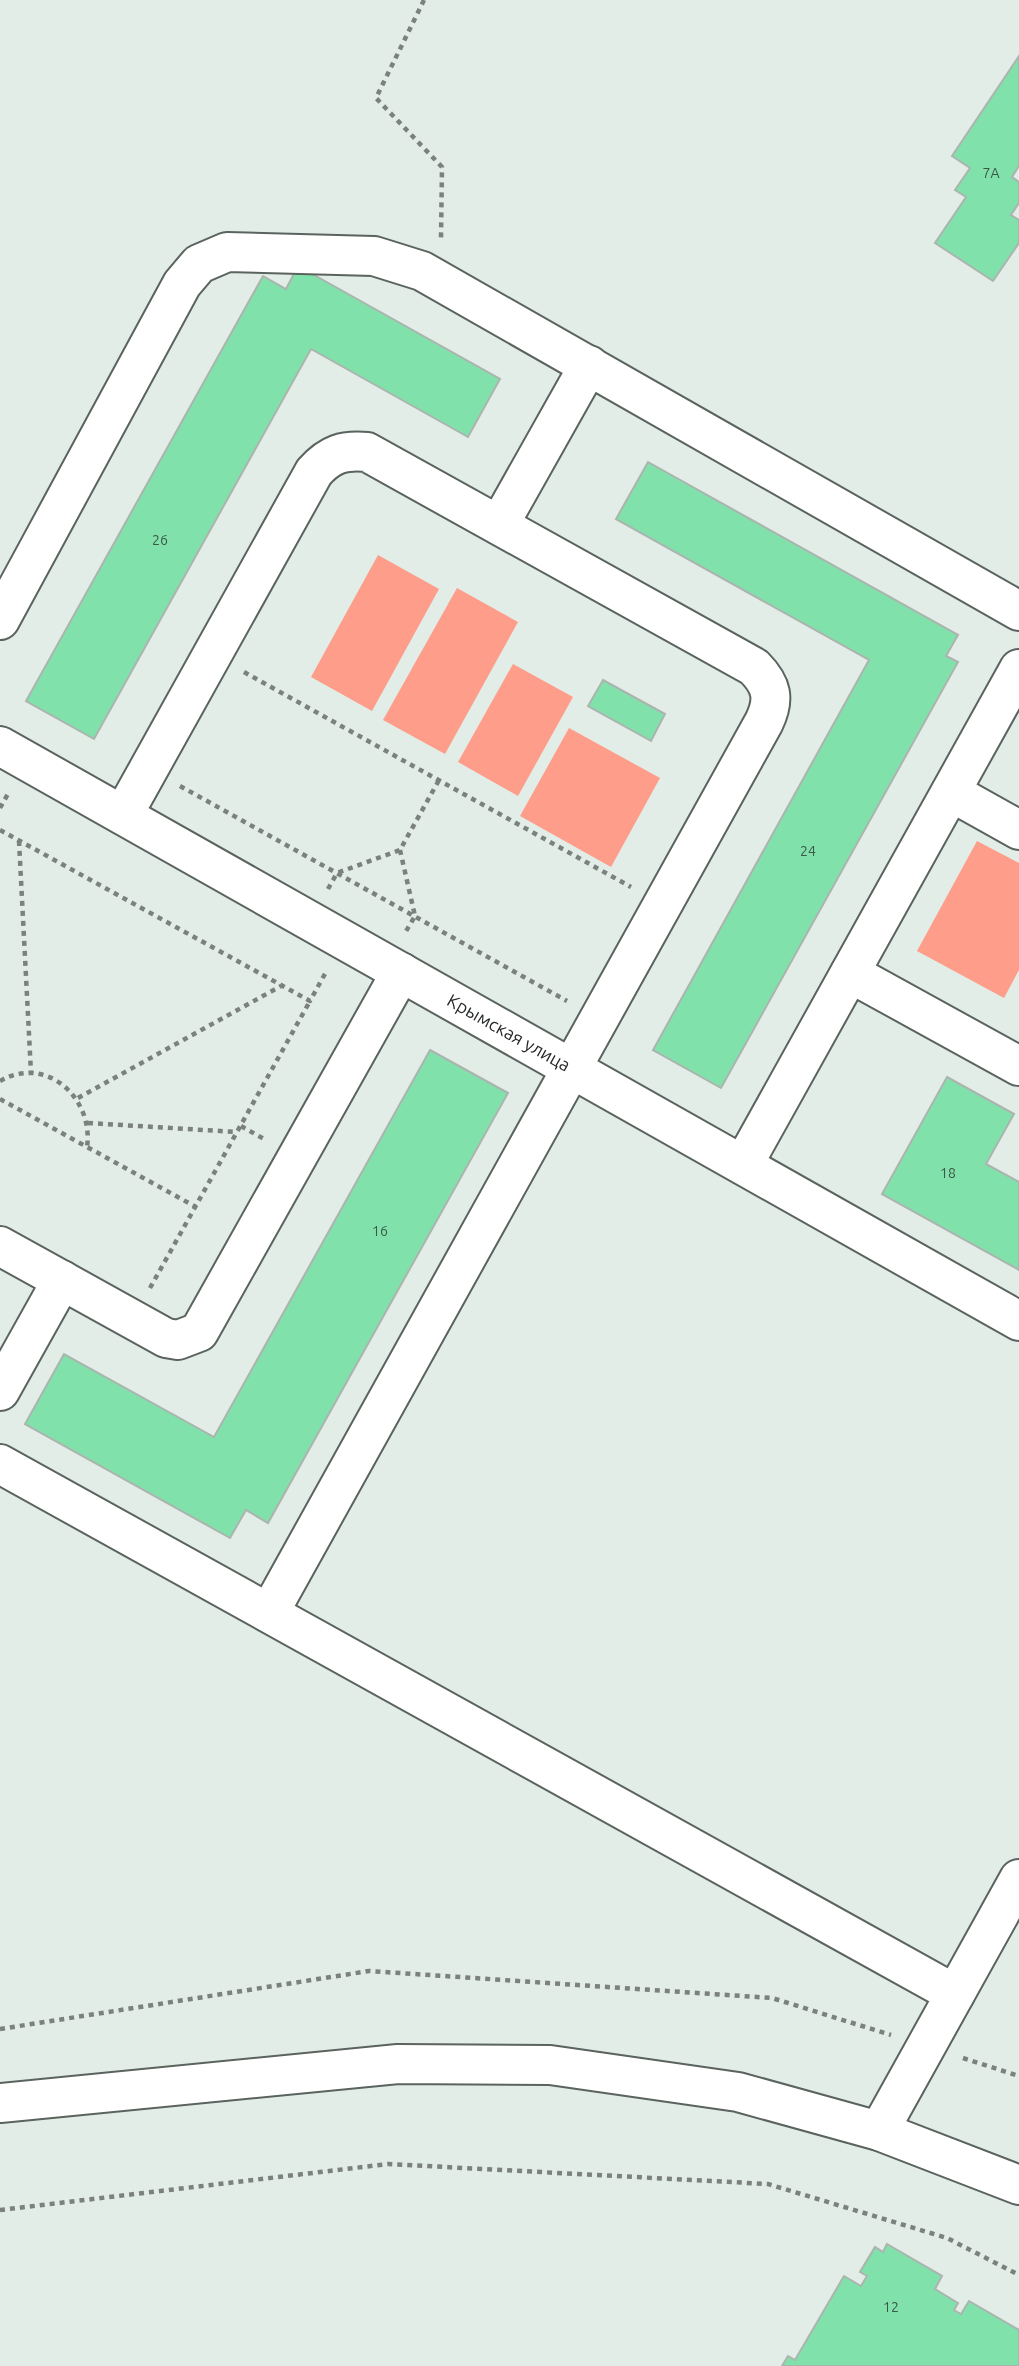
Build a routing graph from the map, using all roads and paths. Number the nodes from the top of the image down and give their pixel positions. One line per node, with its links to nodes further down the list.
1 (424, 0): 2 (path)
2 (440, 281): 3 (street); 6 (street)
3 (589, 365): 4 (street); 5 (street)
4 (499, 525): 7 (street); 19 (street)
5 (1019, 611)
6 (0, 620)
7 (213, 654): 10 (street); 11 (path)
8 (1019, 669): 12 (street)
9 (0, 746): 13 (street, Крымская улица)
10 (149, 768): 13 (street); 18 (path)
11 (439, 780): 17 (path); 19 (path)
12 (951, 792): 15 (street); 24 (street)
13 (123, 815): 21 (street, Крымская улица)
14 (0, 830): 16 (path)
15 (1019, 830)
16 (19, 840): 25 (path); 31 (path)
17 (400, 850): 18 (path); 20 (path)
18 (337, 873): 20 (path); 21 (path)
19 (663, 904): 27 (street)
20 (415, 916): 23 (path); 27 (path)
21 (310, 921): 22 (street, Крымская улица)
22 (344, 940): 23 (street, Крымская улица); 26 (path)
23 (394, 968): 29 (street, Крымская улица); 42 (street)
24 (850, 973): 28 (street); 38 (street)
25 (281, 986): 26 (path); 34 (path)
26 (310, 1002): 36 (path)
27 (600, 1019): 29 (street)
28 (1019, 1066)
29 (572, 1068): 38 (street, Крымская улица); 46 (street)
30 (0, 1071): 32 (path)
31 (31, 1073): 32 (path); 34 (path)
32 (3, 1079)
33 (0, 1098): 37 (path)
34 (78, 1098): 35 (path)
35 (88, 1123): 36 (path); 37 (path)
36 (237, 1132): 39 (path)
37 (87, 1147): 39 (path)
38 (743, 1165): 43 (street, Крымская улица)
39 (196, 1207): 42 (path)
40 (0, 1246): 41 (street)
41 (62, 1280): 42 (street); 44 (street)
42 (132, 1320)
43 (1019, 1321)
44 (0, 1391)
45 (0, 1464): 46 (street)
46 (269, 1613): 48 (street)
47 (1019, 1878): 48 (street)
48 (955, 1994): 50 (street)
49 (0, 2029): 50 (path)
50 (926, 2046): 51 (path); 53 (street)
51 (1019, 2076)
52 (0, 2103): 53 (street)
53 (879, 2131): 54 (street)
54 (1019, 2185)
55 (0, 2210): 56 (path)
56 (1019, 2275)

